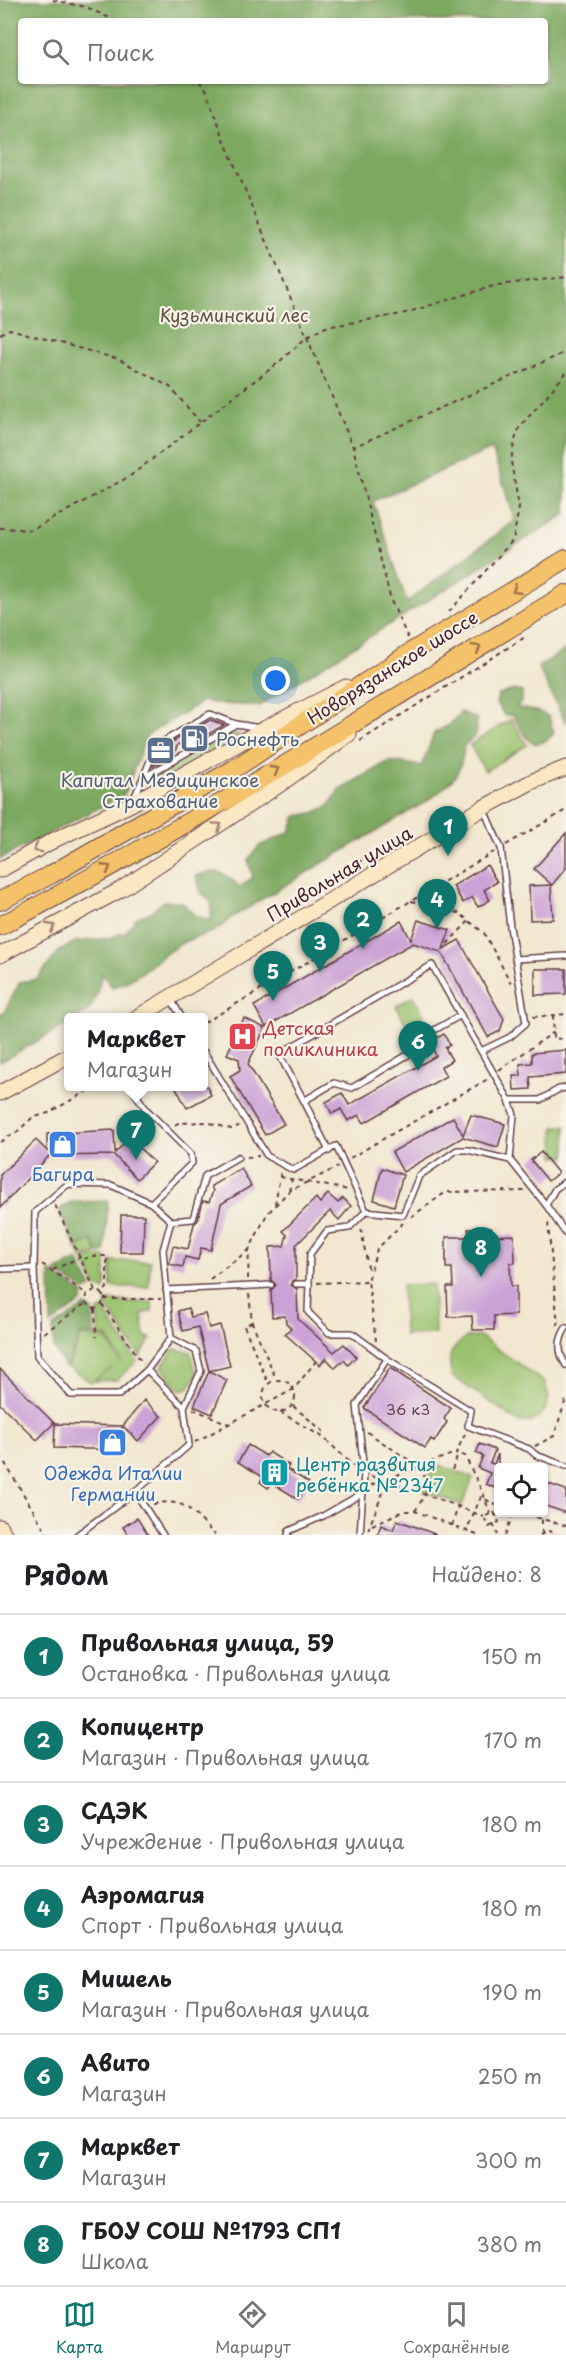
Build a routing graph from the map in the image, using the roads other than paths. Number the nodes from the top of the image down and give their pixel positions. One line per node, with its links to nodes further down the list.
1 (566, 560): 3 (highway, Новорязанское шоссе, one-way to 3)
2 (566, 594): 4 (highway, Новорязанское шоссе, one-way to 2)
3 (409, 653): 9 (main road); 18 (highway, Новорязанское шоссе)
4 (427, 678): 19 (highway, Новорязанское шоссе, one-way to 4); 20 (main road, one-way to 4)
5 (198, 721): 6 (lane); 7 (lane); 8 (lane)
6 (204, 724)
7 (236, 724): 9 (lane); 14 (lane)
8 (187, 727): 10 (lane); 11 (lane)
9 (264, 729): 15 (main road)
10 (194, 730)
11 (175, 734): 12 (lane); 14 (lane)
12 (182, 737)
13 (566, 768): 16 (main road, Привольная улица)
14 (143, 778): 15 (lane)
15 (131, 804): 17 (main road, one-way to 17)
16 (483, 808): 22 (lane); 23 (main road, Привольная улица)
17 (0, 870)
18 (0, 901)
19 (0, 926)
20 (0, 955)
21 (566, 956): 22 (lane)
22 (515, 959): 27 (lane)
23 (170, 998): 24 (main road, Привольная улица); 25 (lane)
24 (143, 1013)
25 (179, 1013)
26 (461, 1016): 27 (lane); 34 (lane); 34 (lane)
27 (481, 1051): 33 (lane)
28 (64, 1059): 32 (main road)
29 (208, 1059): 35 (lane)
30 (566, 1088): 33 (lane)
31 (133, 1091): 39 (lane)
32 (0, 1093)
33 (509, 1100): 37 (lane)
34 (304, 1101): 35 (lane)
35 (329, 1151): 41 (lane)
36 (238, 1157): 42 (lane)
37 (510, 1160): 40 (lane); 41 (lane)
38 (566, 1181): 40 (lane)
39 (151, 1203): 42 (lane); 44 (lane)
40 (546, 1205): 43 (lane)
41 (366, 1211): 47 (lane)
42 (171, 1221): 49 (lane)
43 (566, 1234)
44 (34, 1268): 45 (lane); 54 (lane)
45 (3, 1269)
46 (296, 1284): 47 (lane)
47 (309, 1284): 52 (lane)
48 (271, 1285): 49 (lane)
49 (166, 1290): 51 (lane)
50 (566, 1328): 53 (lane)
51 (171, 1338): 54 (lane); 55 (lane)
52 (387, 1359): 56 (lane); 57 (lane)
53 (566, 1365)
54 (147, 1370): 55 (lane)
55 (184, 1406): 58 (lane)
56 (566, 1466)
57 (363, 1491): 63 (lane); 64 (lane)
58 (135, 1492): 61 (lane); 62 (lane)
59 (0, 1527): 60 (main road)
60 (5, 1535)
61 (77, 1535)
62 (164, 1535)
63 (288, 1535)
64 (360, 1535)

